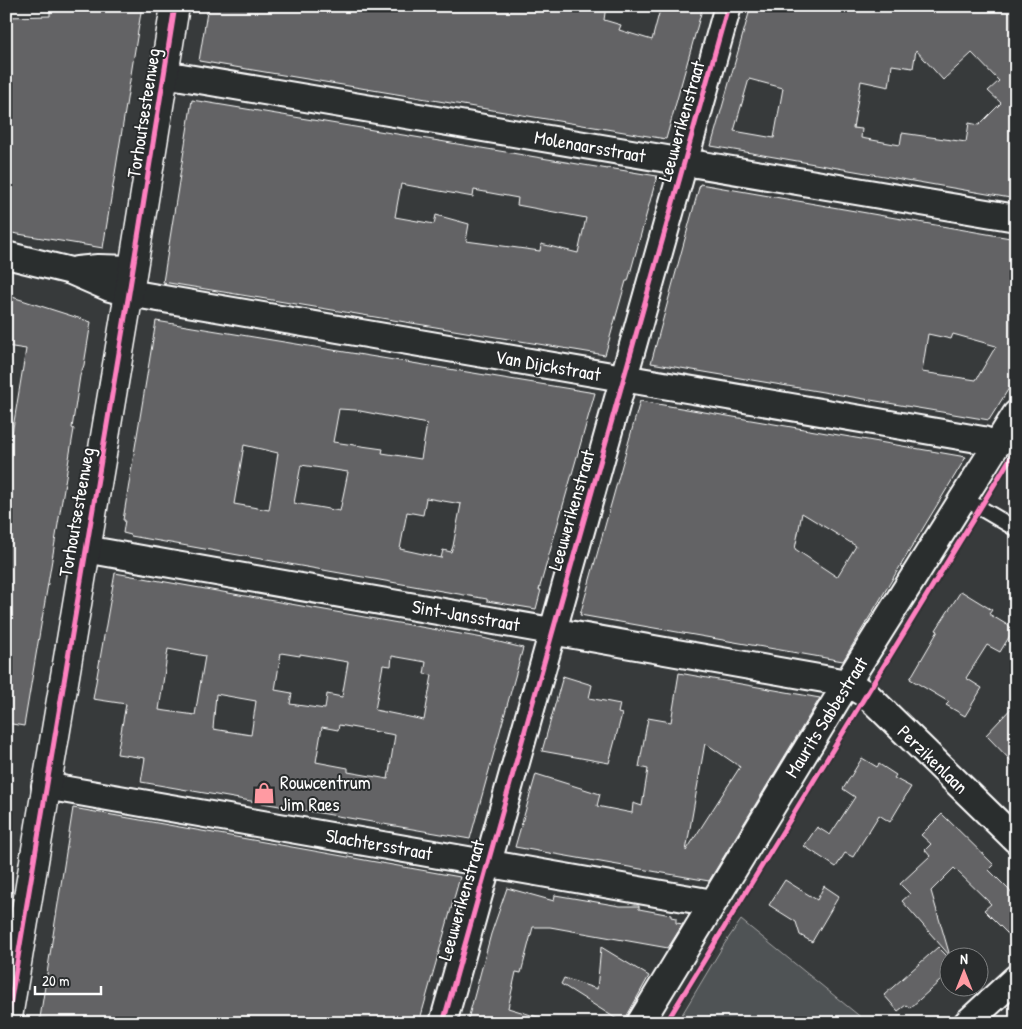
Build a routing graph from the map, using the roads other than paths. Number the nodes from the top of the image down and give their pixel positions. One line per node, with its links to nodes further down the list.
1 (175, 6): 3 (main road, Torhoutsesteenweg)
2 (728, 6): 4 (street, Leeuwerikenstraat)
3 (164, 74): 4 (street, Molenaarsstraat); 7 (main road, Torhoutsesteenweg)
4 (685, 162): 5 (street, Molenaarsstraat); 8 (street, Leeuwerikenstraat)
5 (1016, 218)
6 (6, 255): 7 (street, Van Dijckstraat)
7 (131, 281): 8 (street, Van Dijckstraat); 13 (main road, Torhoutsesteenweg)
8 (624, 379): 10 (street, Van Dijckstraat); 14 (street, Leeuwerikenstraat)
9 (1016, 414): 10 (street, Maurits Sabbestraat)
10 (997, 445): 11 (street, Maurits Sabbestraat)
11 (964, 498): 12 (lane); 15 (street, Maurits Sabbestraat)
12 (1016, 528)
13 (85, 549): 14 (street, Sint-Jansstraat); 16 (main road, Torhoutsesteenweg)
14 (552, 630): 15 (street, Sint-Jansstraat); 18 (street, Leeuwerikenstraat)
15 (847, 683): 17 (street, Perzikenlaan); 19 (street, Maurits Sabbestraat)
16 (45, 786): 18 (street, Slachtersstraat); 21 (main road, Torhoutsesteenweg)
17 (1016, 840)
18 (487, 863): 19 (street, Slachtersstraat); 22 (street, Leeuwerikenstraat)
19 (713, 903): 23 (street, Maurits Sabbestraat)
20 (1016, 978): 24 (street)
21 (7, 1023)
22 (443, 1023)
23 (640, 1023)
24 (967, 1023)

